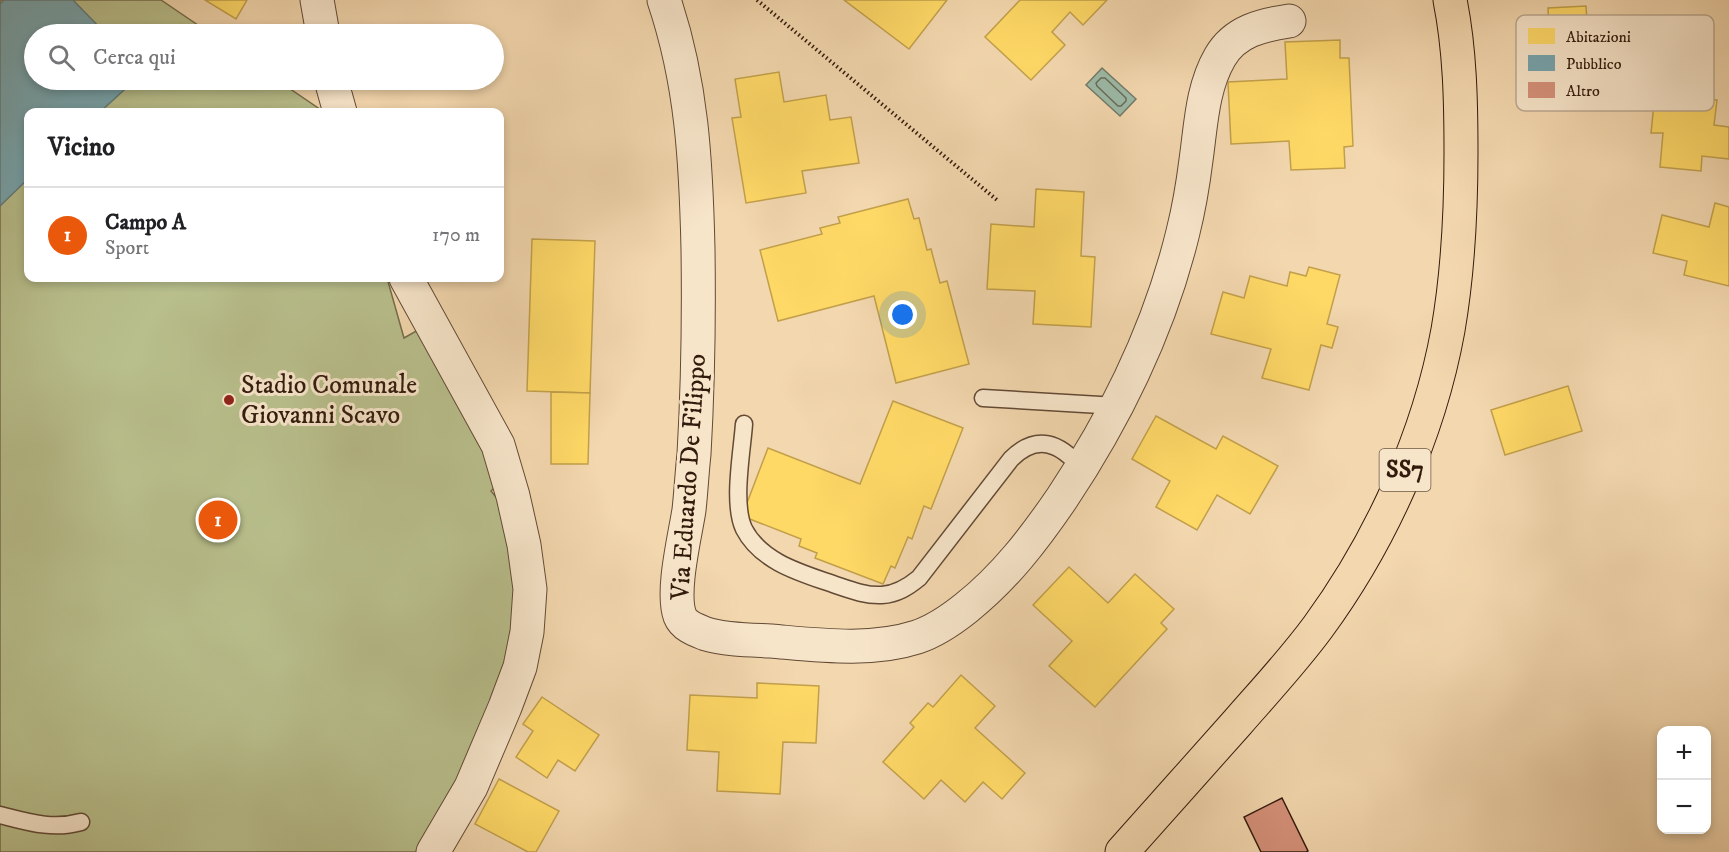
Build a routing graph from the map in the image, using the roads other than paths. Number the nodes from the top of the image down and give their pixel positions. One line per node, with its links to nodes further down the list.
1 (317, 0): 5 (street)
2 (664, 0): 12 (street, Via Eduardo De Filippo)
3 (1450, 0): 16 (main road, SS7)
4 (1290, 21): 10 (street, Via Eduardo De Filippo)
5 (321, 24)
6 (334, 90): 7 (street)
7 (339, 108)
8 (408, 282): 15 (street)
9 (983, 398): 10 (lane)
10 (1117, 406): 12 (street, Via Eduardo De Filippo)
11 (744, 424): 12 (lane, Via Eduardo De Filippo)
12 (1081, 468)
13 (0, 815): 14 (lane)
14 (81, 822)
15 (433, 852)
16 (1122, 852)

